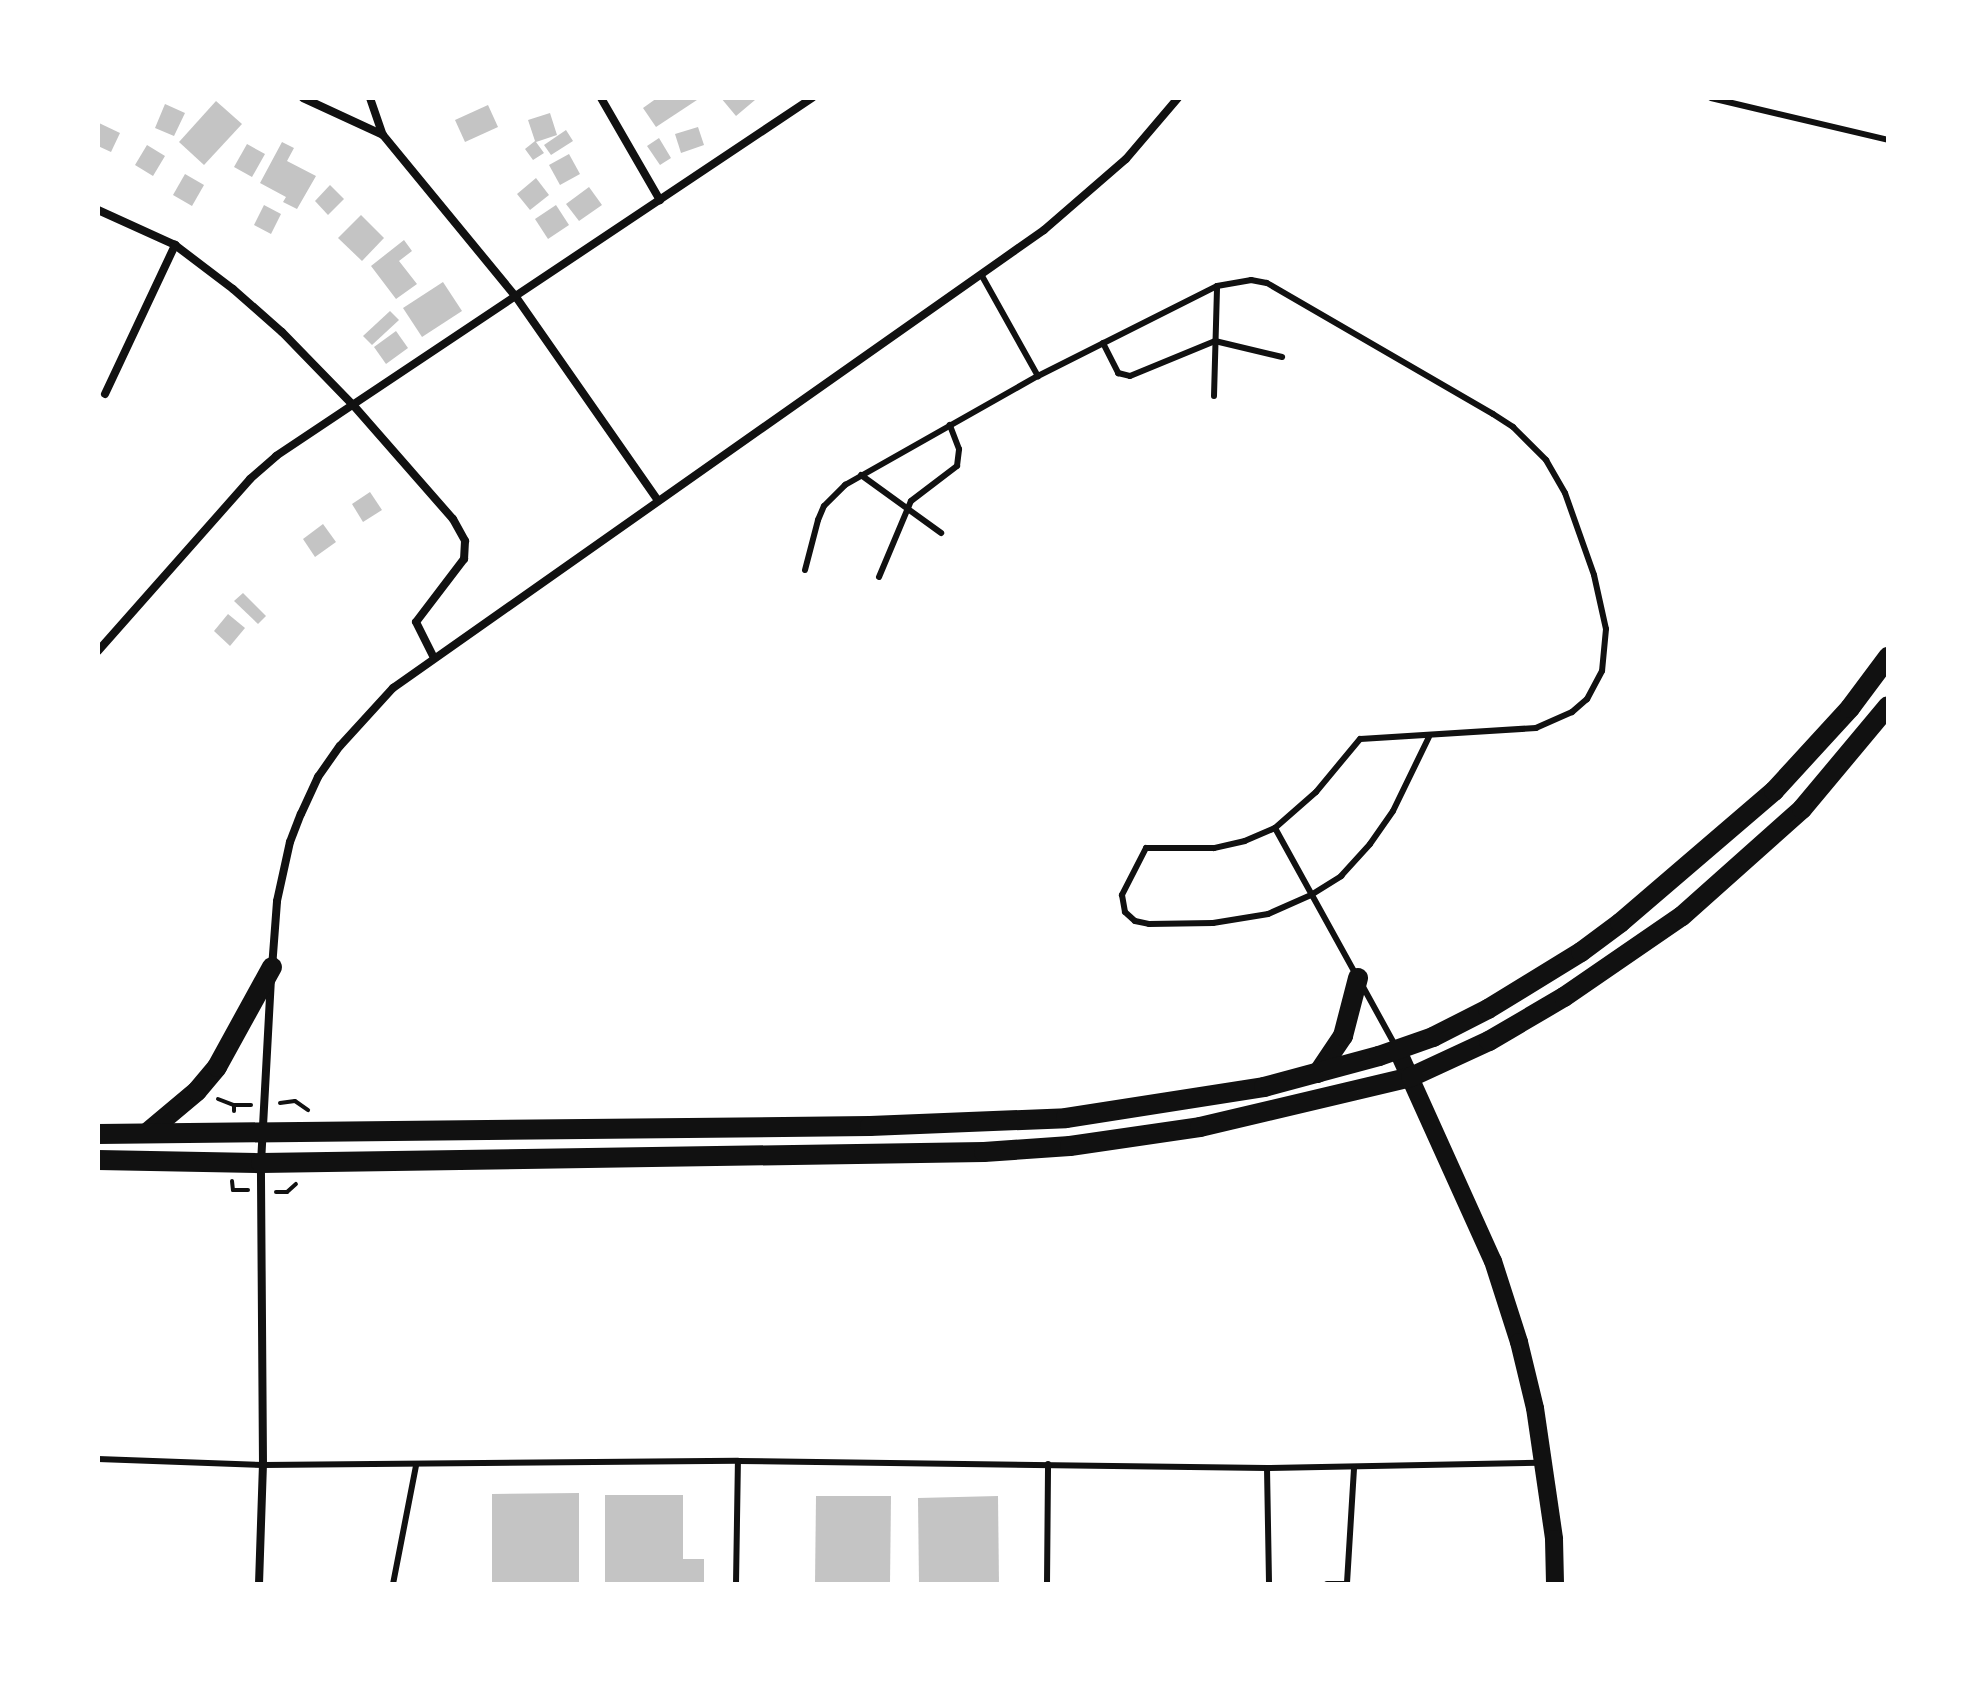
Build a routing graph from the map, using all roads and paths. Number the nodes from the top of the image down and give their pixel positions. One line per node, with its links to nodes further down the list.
1 (303, 98): 7 (street)
2 (370, 98): 7 (street)
3 (601, 98): 9 (street)
4 (812, 98): 9 (street)
5 (1178, 98): 12 (street)
6 (1711, 98): 8 (lane)
7 (383, 135): 14 (street)
8 (1888, 140)
9 (660, 200): 14 (street)
10 (98, 210): 11 (street)
11 (175, 245): 19 (street); 21 (street)
12 (982, 276): 18 (lane); 24 (street)
13 (1217, 286): 15 (lane); 16 (lane); 33 (lane)
14 (516, 297): 21 (street); 24 (street)
15 (1215, 341): 16 (lane); 17 (lane); 20 (lane)
16 (1103, 343): 18 (lane)
17 (1282, 357)
18 (1038, 376): 22 (lane)
19 (105, 394)
20 (1214, 396)
21 (354, 406): 29 (street); 31 (street)
22 (950, 425): 23 (lane); 25 (lane)
23 (861, 475): 25 (lane); 27 (lane)
24 (657, 499): 31 (street)
25 (907, 508): 26 (lane); 28 (lane)
26 (941, 533)
27 (805, 570)
28 (879, 577)
29 (98, 651)
30 (1888, 657): 38 (highway)
31 (434, 658): 36 (street)
32 (1888, 706): 40 (highway)
33 (1429, 737): 34 (lane); 35 (lane)
34 (1275, 828): 35 (lane); 35 (lane)
35 (1311, 895): 37 (lane)
36 (272, 967): 41 (highway); 42 (street)
37 (1358, 978): 38 (lane); 39 (highway)
38 (1398, 1051): 39 (highway); 40 (main road)
39 (1318, 1073): 42 (highway)
40 (1411, 1077): 45 (highway); 48 (main road)
41 (147, 1133): 42 (highway); 43 (highway)
42 (262, 1133): 45 (street)
43 (98, 1134)
44 (98, 1160): 45 (highway)
45 (261, 1163): 50 (street)
46 (98, 1459): 50 (lane)
47 (738, 1461): 49 (lane); 51 (lane); 57 (lane)
48 (1543, 1463): 52 (lane); 61 (main road)
49 (1048, 1464): 53 (lane); 58 (lane)
50 (263, 1465): 51 (lane); 55 (street)
51 (416, 1466): 56 (lane)
52 (1354, 1467): 53 (lane); 54 (lane)
53 (1267, 1468): 59 (lane)
54 (1347, 1583): 60 (lane)
55 (259, 1584)
56 (393, 1584)
57 (736, 1584)
58 (1047, 1584)
59 (1269, 1584)
60 (1327, 1584)
61 (1555, 1584)

